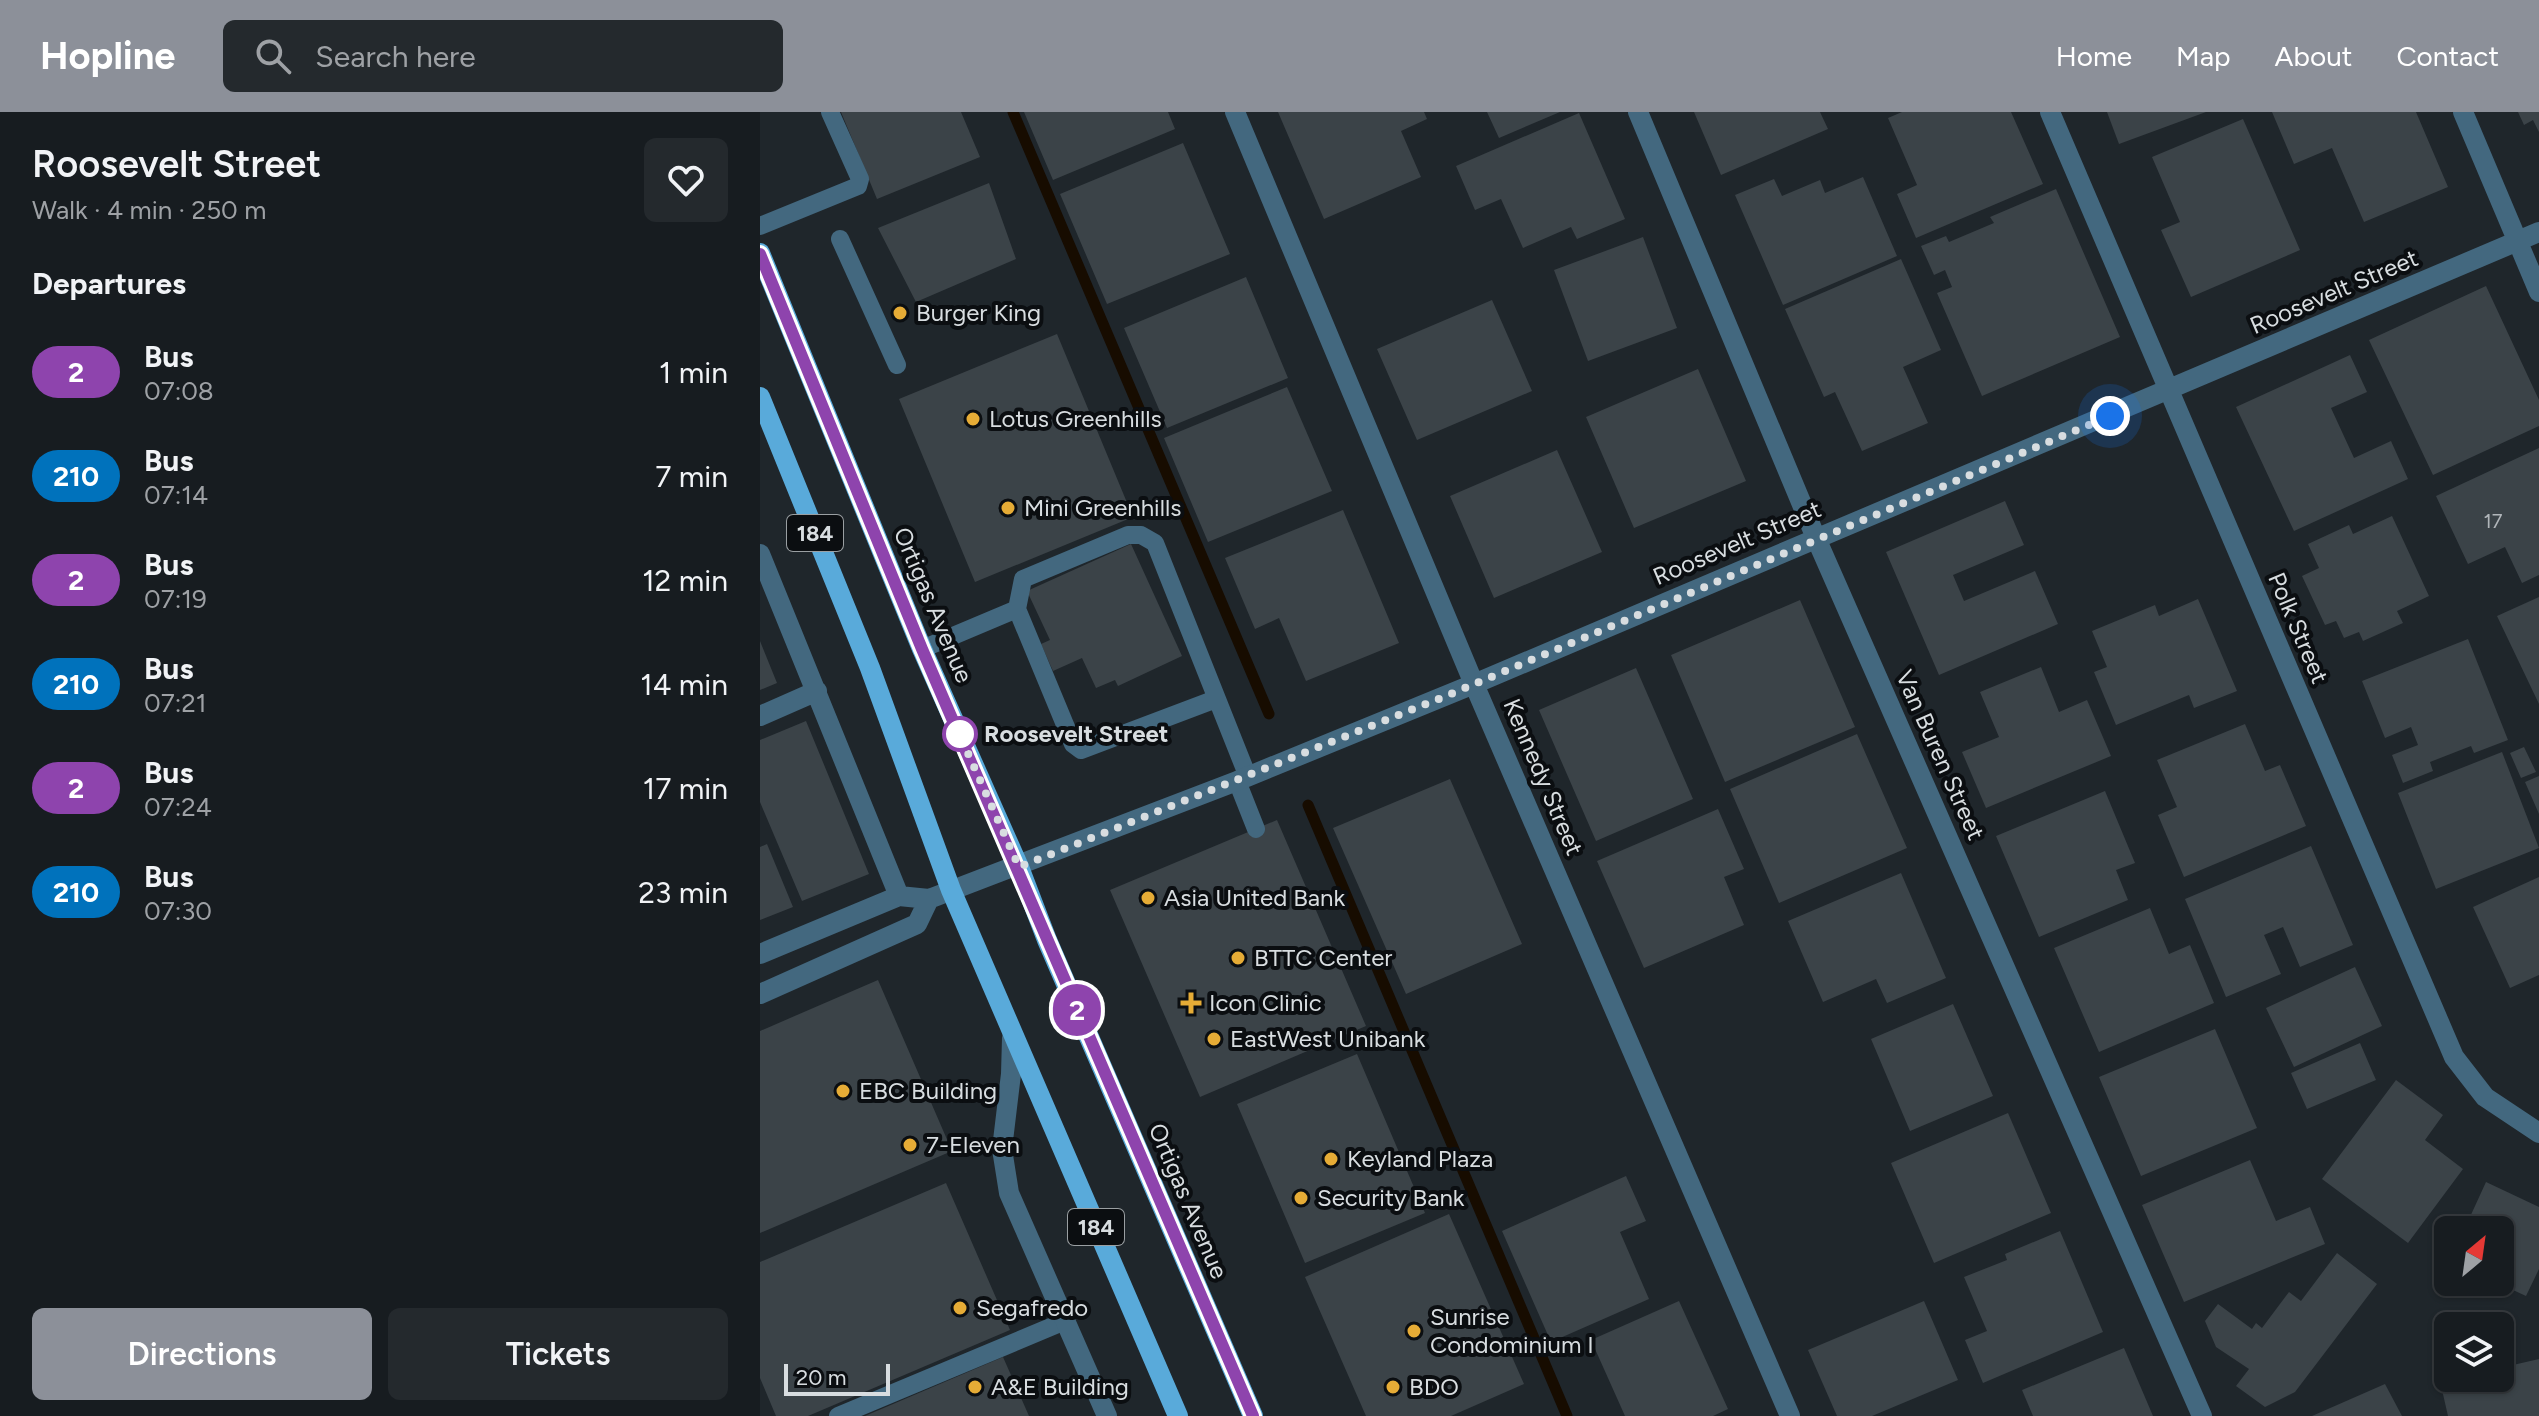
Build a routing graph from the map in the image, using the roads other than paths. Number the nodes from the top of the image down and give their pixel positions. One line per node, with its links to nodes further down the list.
1 (830, 112): 6 (lane)
2 (1235, 112): 19 (street, Kennedy Street)
3 (1638, 112): 15 (street, Van Buren Street)
4 (2050, 112): 13 (street, Polk Street)
5 (2463, 112): 9 (street)
6 (760, 226)
7 (2539, 232): 9 (street, Roosevelt Street)
8 (840, 239): 12 (lane)
9 (2517, 241): 11 (street); 13 (street, Roosevelt Street)
10 (760, 253): 18 (main road, Ortigas Avenue / 184)
11 (2539, 292)
12 (897, 365)
13 (2168, 391): 15 (street, Roosevelt Street); 32 (street, Polk Street)
14 (760, 397): 26 (main road, 184)
15 (1816, 538): 19 (street, Roosevelt Street); 39 (street, Van Buren Street)
16 (760, 554): 20 (street)
17 (1017, 609): 18 (lane); 21 (lane); 21 (lane)
18 (922, 649): 25 (main road, Ortigas Avenue / 184)
19 (1474, 684): 23 (street, Roosevelt Street); 38 (street, Kennedy Street)
20 (817, 691): 22 (street); 27 (street)
21 (1216, 699): 23 (lane)
22 (760, 716)
23 (1242, 779): 24 (lane); 25 (street, Roosevelt Street)
24 (1256, 829)
25 (1019, 867): 26 (street, Roosevelt Street); 37 (main road, Ortigas Avenue / 184)
26 (951, 890): 28 (street, Roosevelt Street); 31 (main road, 184)
27 (899, 896): 28 (street); 29 (street)
28 (929, 899): 30 (street)
29 (760, 954)
30 (760, 994)
31 (1012, 1038): 33 (street); 36 (main road, 184)
32 (2539, 1133)
33 (1065, 1321): 34 (lane); 35 (street)
34 (838, 1416)
35 (1107, 1416)
36 (1178, 1416)
37 (1253, 1416)
38 (1790, 1416)
39 (2202, 1416)

